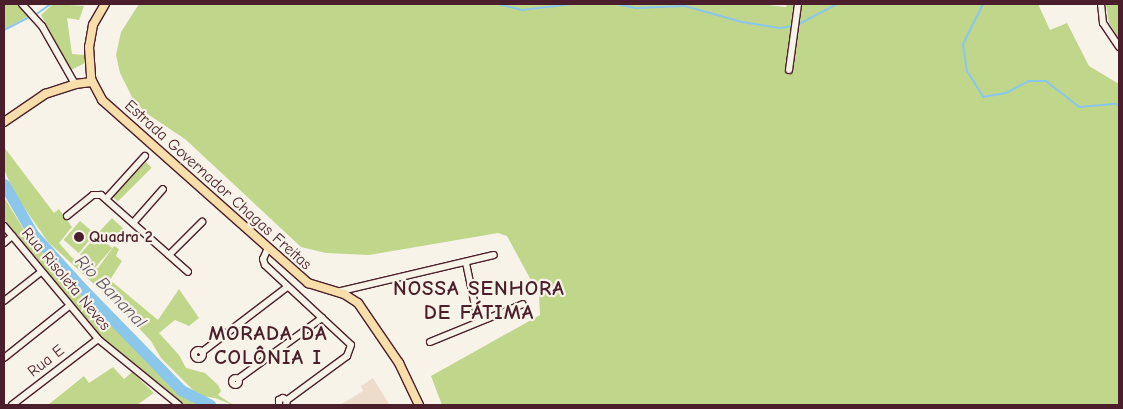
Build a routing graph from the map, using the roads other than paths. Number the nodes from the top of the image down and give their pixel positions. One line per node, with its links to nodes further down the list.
1 (22, 4): 8 (street)
2 (105, 4): 7 (main road, Estrada Governador Chagas Freitas)
3 (798, 4): 6 (street)
4 (1102, 4): 5 (street)
5 (1119, 47)
6 (789, 70)
7 (92, 82): 8 (main road); 10 (main road, Estrada Governador Chagas Freitas)
8 (75, 84): 9 (main road)
9 (4, 122)
10 (148, 152): 12 (street); 19 (main road, Estrada Governador Chagas Freitas)
11 (163, 189): 15 (street)
12 (106, 199): 13 (street); 15 (street)
13 (67, 216)
14 (202, 222): 20 (street)
15 (133, 223): 20 (street)
16 (4, 226): 17 (street, Rua Risoleta Neves)
17 (12, 236): 18 (street); 23 (street, Rua Risoleta Neves)
18 (4, 243)
19 (268, 248): 25 (street); 26 (main road, Estrada Governador Chagas Freitas)
20 (169, 255): 24 (street)
21 (494, 255): 22 (street)
22 (466, 263): 26 (street); 31 (street)
23 (41, 272): 27 (street); 29 (street, Rua Risoleta Neves)
24 (188, 272)
25 (287, 287): 30 (street); 34 (street)
26 (336, 292): 42 (main road, Estrada Governador Chagas Freitas)
27 (4, 302)
28 (523, 304): 31 (street)
29 (68, 307): 32 (street, Rua Risoleta Neves); 35 (street, Rua E)
30 (322, 318): 36 (street); 38 (street)
31 (478, 320): 33 (street)
32 (98, 339): 37 (street, Rua Risoleta Neves); 39 (street, Rua E)
33 (430, 342)
34 (202, 352)
35 (4, 358)
36 (238, 379)
37 (171, 402): 40 (street, Rua Risoleta Neves)
38 (287, 403): 41 (street)
39 (12, 405)
40 (179, 405)
41 (279, 405)
42 (419, 405)

